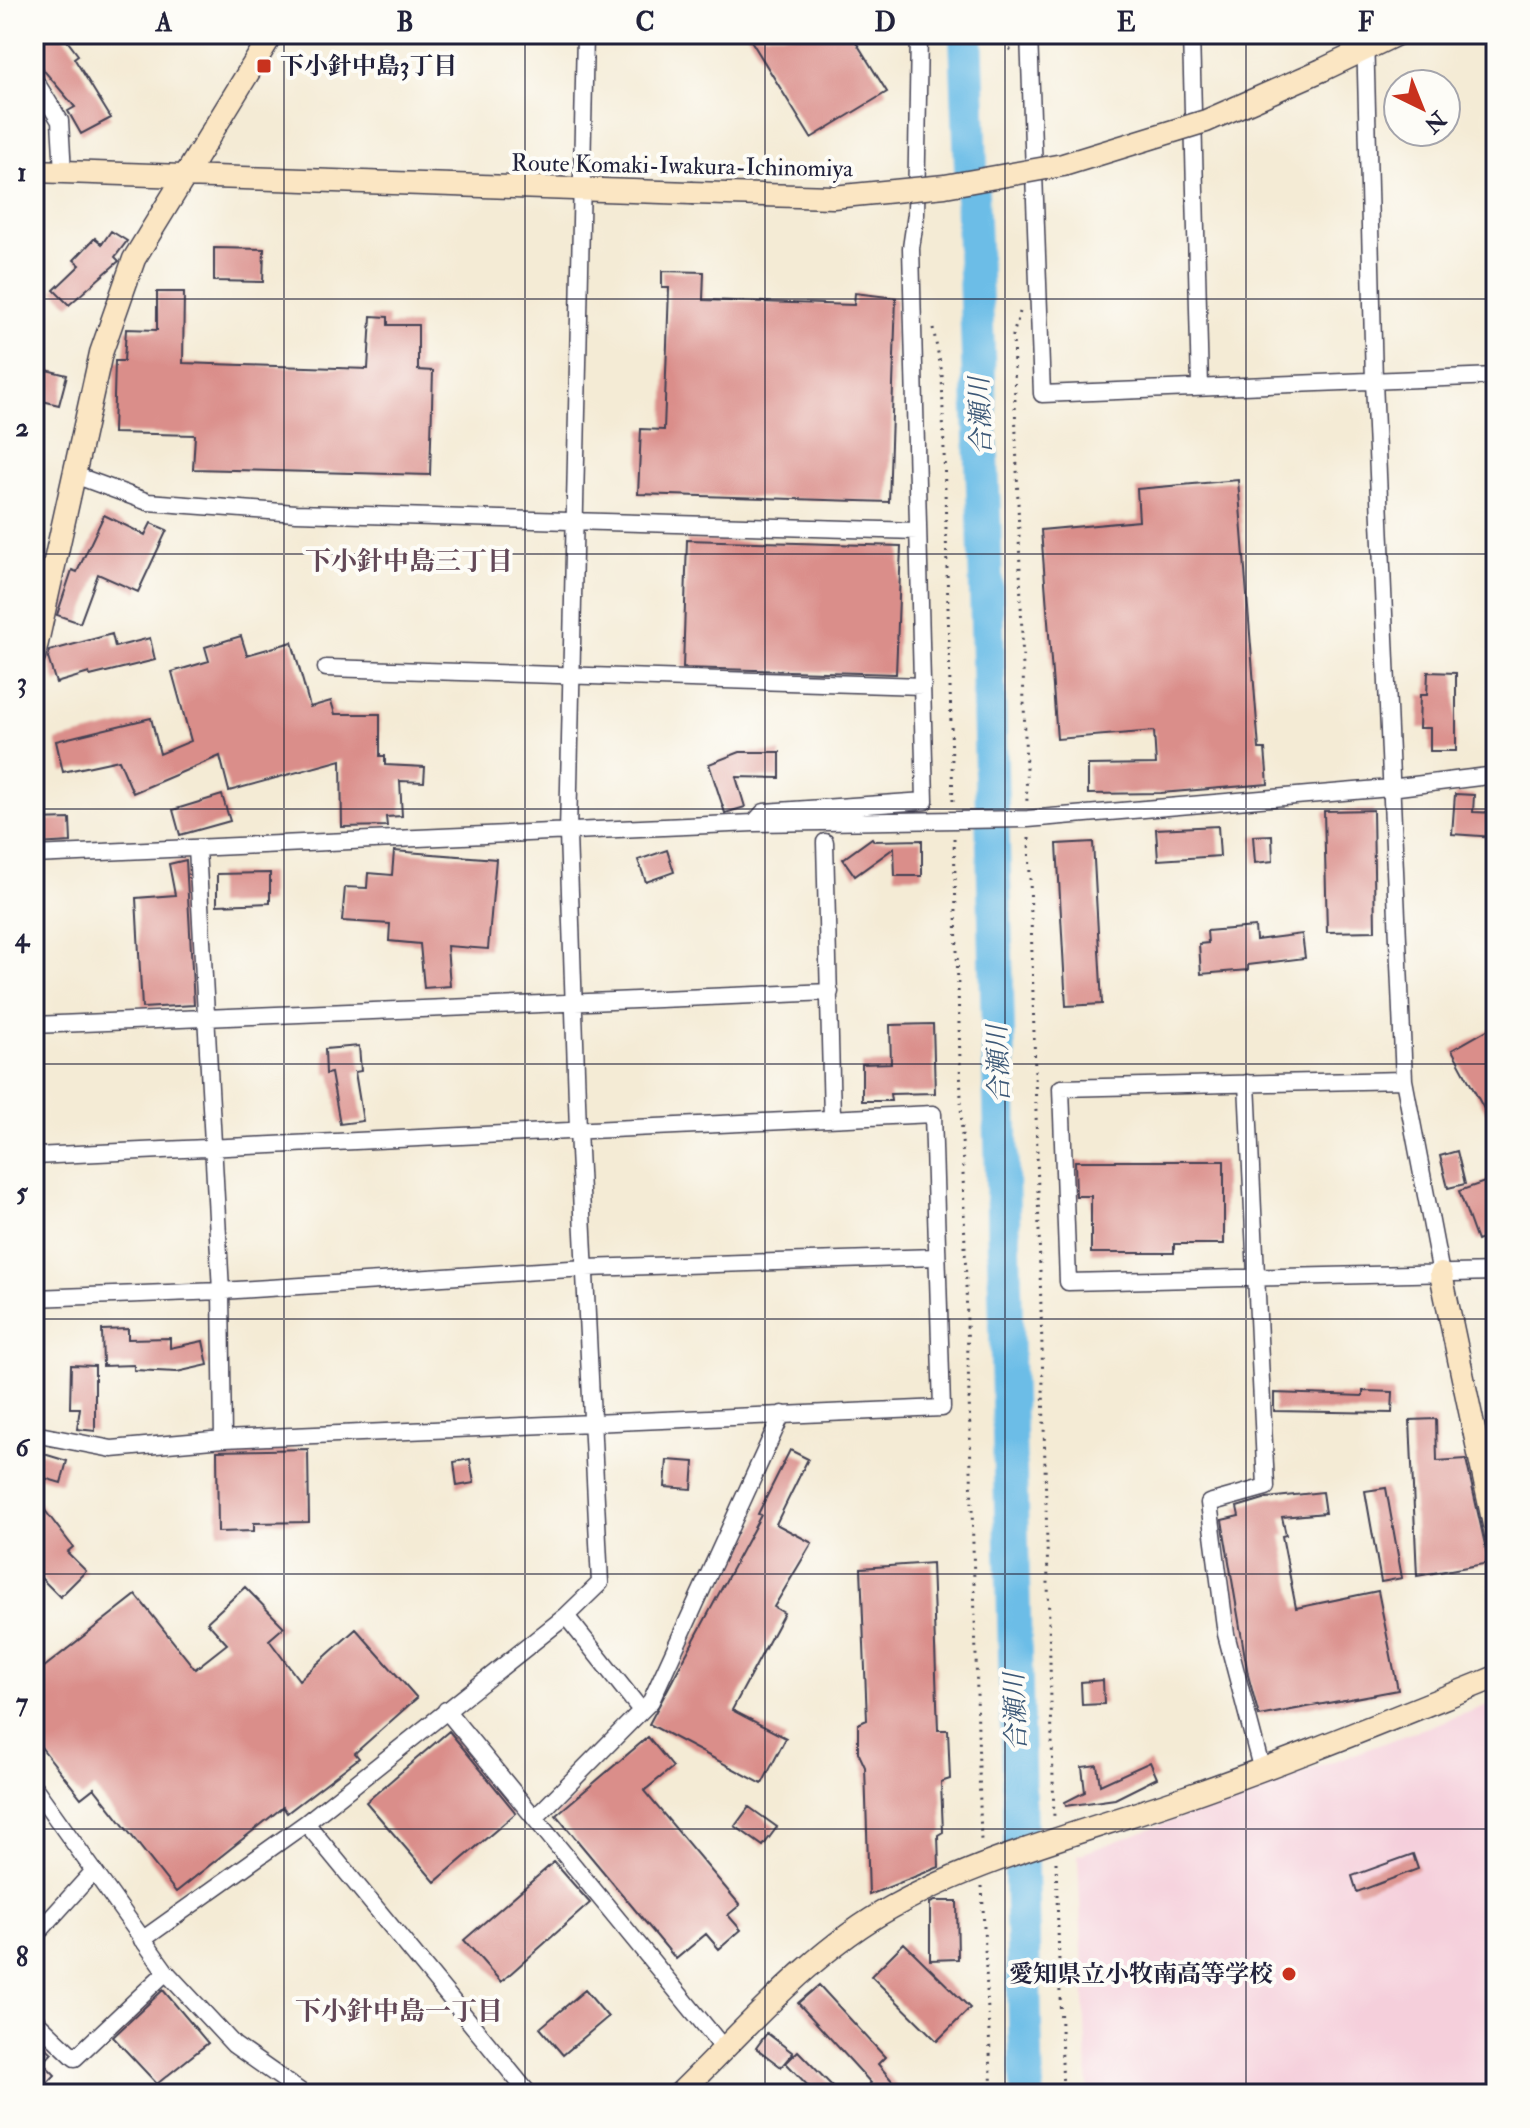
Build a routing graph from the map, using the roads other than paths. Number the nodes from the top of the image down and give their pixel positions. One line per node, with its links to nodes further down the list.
1 (272, 34): 11 (street)
2 (585, 34): 12 (street)
3 (919, 34): 18 (street)
4 (1029, 34): 15 (street)
5 (1191, 34): 15 (street)
6 (1397, 34): 7 (street, Route Komaki-Iwakura-Ichinomiya)
7 (1365, 42): 12 (street, Route Komaki-Iwakura-Ichinomiya, bridge); 14 (street)
8 (34, 79): 10 (street)
9 (34, 171): 10 (street, Route Komaki-Iwakura-Ichinomiya)
10 (63, 172): 11 (street, Route Komaki-Iwakura-Ichinomiya)
11 (182, 178): 12 (street, Route Komaki-Iwakura-Ichinomiya); 16 (street)
12 (582, 192): 17 (street)
13 (1496, 376): 14 (street)
14 (1374, 381): 15 (street); 25 (street)
15 (1200, 387)
16 (72, 474): 17 (street); 19 (street)
17 (573, 520): 18 (street); 22 (street)
18 (917, 531): 23 (street)
19 (40, 608): 20 (street)
20 (34, 656)
21 (326, 668): 22 (street)
22 (570, 678): 23 (street); 27 (street)
23 (923, 686): 26 (street)
24 (1496, 775): 25 (street)
25 (1390, 788): 26 (street); 35 (street)
26 (754, 823): 27 (street)
27 (568, 834): 29 (street); 32 (street)
28 (825, 842): 31 (street)
29 (197, 848): 30 (street); 33 (street)
30 (34, 855)
31 (830, 992): 32 (street); 37 (street)
32 (575, 1003): 33 (street); 38 (street)
33 (208, 1017): 34 (street); 39 (street)
34 (34, 1025)
35 (1404, 1080): 36 (street); 44 (street)
36 (1247, 1083): 45 (street); 45 (street)
37 (832, 1118): 38 (street); 41 (street)
38 (578, 1130): 39 (street); 42 (street)
39 (212, 1147): 40 (street); 46 (street)
40 (34, 1156)
41 (936, 1257): 42 (street); 48 (street)
42 (586, 1268): 46 (street); 49 (street)
43 (1496, 1272): 44 (street)
44 (1441, 1274): 45 (street); 52 (street)
45 (1255, 1280): 57 (street)
46 (221, 1291): 47 (street); 51 (street)
47 (34, 1298)
48 (782, 1414): 49 (street); 55 (street)
49 (593, 1422): 51 (street); 53 (street)
50 (34, 1434): 51 (street)
51 (223, 1439)
52 (1496, 1534)
53 (566, 1616): 55 (street); 56 (street)
54 (1496, 1677): 57 (street)
55 (640, 1709): 59 (street)
56 (446, 1710): 59 (street); 60 (street)
57 (1262, 1771): 66 (street)
58 (34, 1787): 61 (street)
59 (536, 1817): 66 (street)
60 (306, 1823): 63 (street); 68 (street)
61 (94, 1871): 62 (street); 63 (street)
62 (34, 1937)
63 (142, 1940): 64 (street)
64 (166, 1972): 65 (street); 67 (street)
65 (34, 2019)
66 (725, 2050): 69 (street)
67 (304, 2094)
68 (529, 2094)
69 (679, 2094)

